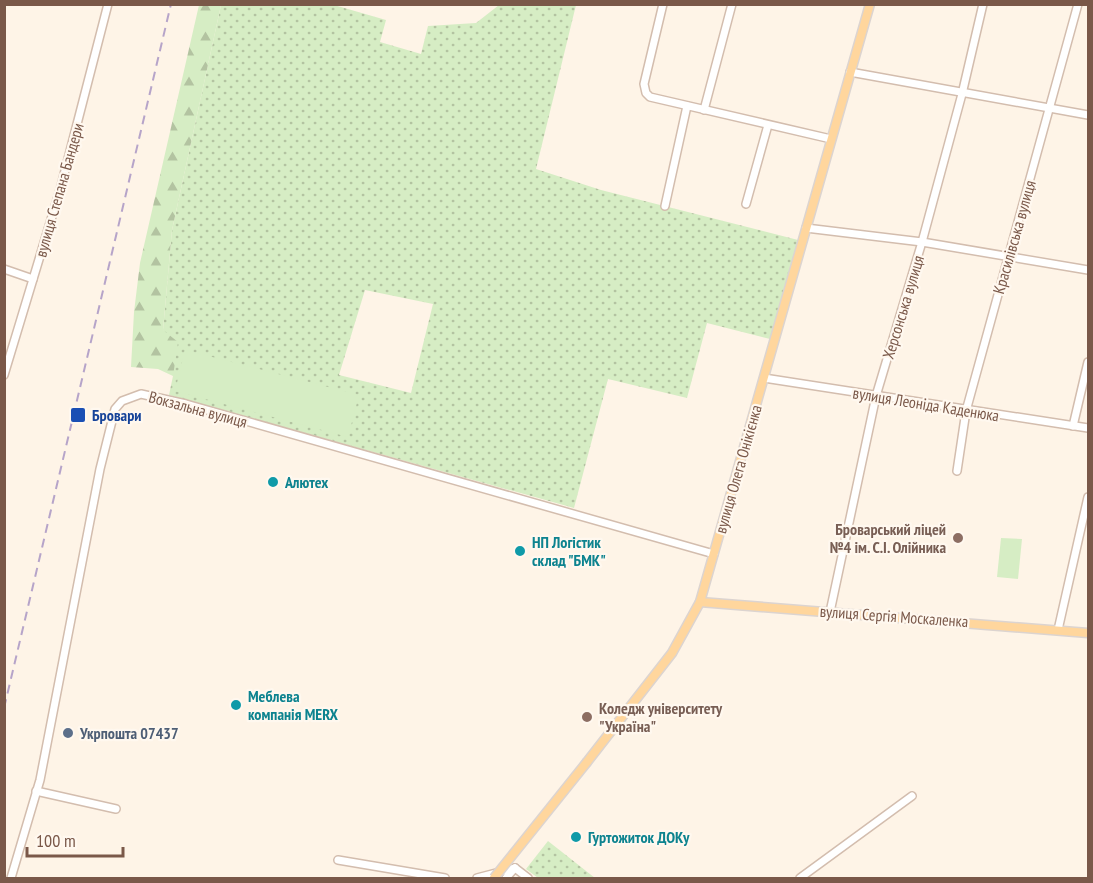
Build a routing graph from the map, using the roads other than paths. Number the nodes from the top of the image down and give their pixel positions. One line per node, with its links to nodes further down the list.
1 (108, 4): 22 (street, вулиця Степана Бандери)
2 (663, 4): 9 (street)
3 (732, 4): 11 (street)
4 (870, 4): 7 (main road, вулиця Олега Онікієнка)
5 (983, 4): 8 (street, Херсонська вулиця)
6 (1078, 4): 10 (street, Красилівська вулиця)
7 (850, 72): 8 (street); 14 (main road, вулиця Олега Онікієнка)
8 (963, 94): 10 (street); 18 (street, Херсонська вулиця)
9 (687, 106): 11 (street); 16 (street)
10 (1051, 108): 12 (street); 19 (street, Красилівська вулиця)
11 (704, 110): 13 (street)
12 (1089, 115)
13 (768, 125): 14 (street); 15 (street)
14 (831, 139): 17 (main road, вулиця Олега Онікієнка)
15 (746, 204)
16 (665, 206)
17 (806, 228): 18 (street); 25 (main road, вулиця Олега Онікієнка)
18 (922, 242): 19 (street); 26 (street, Херсонська вулиця)
19 (1008, 255): 21 (street); 27 (street, Красилівська вулиця)
20 (4, 269): 22 (street)
21 (1089, 270)
22 (33, 279): 24 (street, вулиця Степана Бандери)
23 (1089, 362): 28 (street)
24 (4, 375)
25 (764, 378): 26 (street, вулиця Леоніда Каденюка); 32 (main road, вулиця Олега Онікієнка)
26 (876, 396): 27 (street, вулиця Леоніда Каденюка); 34 (street, Херсонська вулиця)
27 (966, 411): 28 (street, вулиця Леоніда Каденюка); 30 (street, Красилівська вулиця)
28 (1073, 426): 29 (street, вулиця Леоніда Каденюка)
29 (1089, 429)
30 (957, 471)
31 (1089, 497): 35 (street)
32 (714, 554): 33 (main road, вулиця Олега Онікієнка); 37 (street, Вокзальна вулиця)
33 (700, 602): 34 (main road, вулиця Сергія Москаленка); 45 (main road, вулиця Олега Онікієнка, bridge)
34 (830, 612): 35 (main road, вулиця Сергія Москаленка)
35 (1058, 630): 36 (main road, вулиця Сергія Москаленка)
36 (1089, 633)
37 (36, 791): 39 (street); 43 (street, Вокзальна вулиця)
38 (912, 796): 48 (street)
39 (116, 809)
40 (339, 860): 44 (street)
41 (515, 868): 42 (street); 46 (street); 47 (street)
42 (479, 878)
43 (11, 879)
44 (445, 879)
45 (494, 879)
46 (506, 879)
47 (528, 879)
48 (800, 879)

